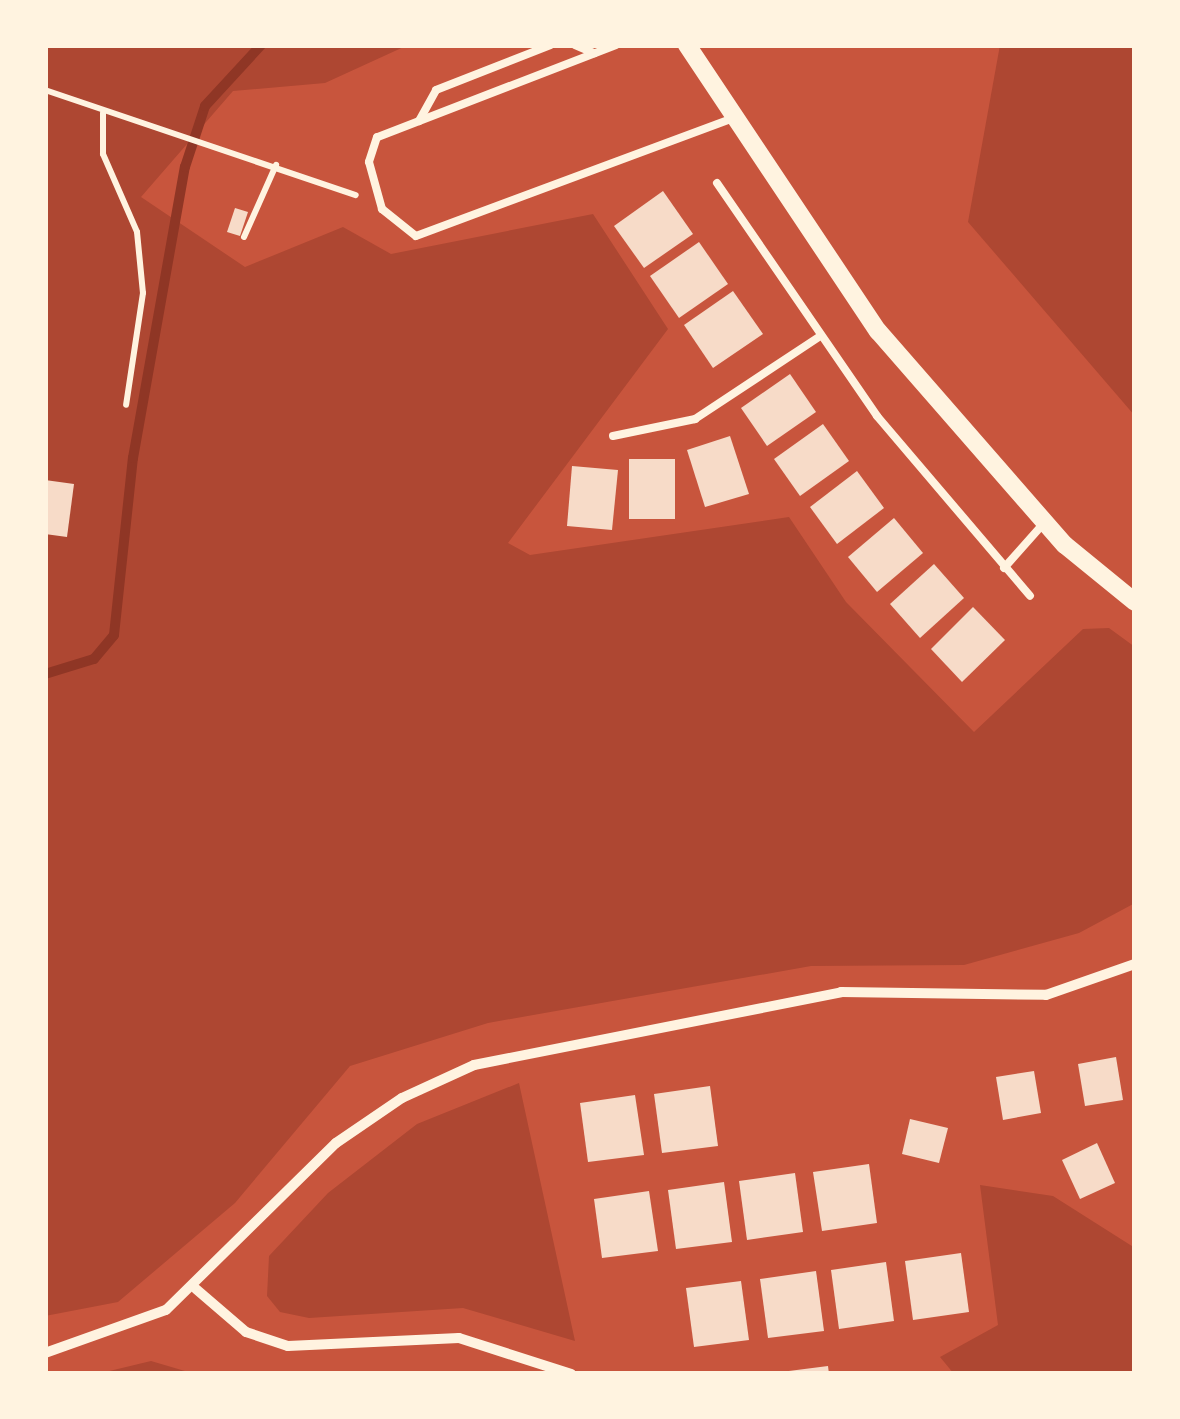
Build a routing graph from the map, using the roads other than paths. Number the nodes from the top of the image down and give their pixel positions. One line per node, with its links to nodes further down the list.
1 (550, 45): 7 (lane)
2 (575, 45): 5 (lane)
3 (616, 45): 5 (lane)
4 (687, 45): 6 (street)
5 (595, 53): 7 (lane)
6 (734, 118): 7 (lane); 11 (street)
7 (419, 121)
8 (717, 183): 9 (lane)
9 (818, 337): 10 (lane); 12 (lane)
10 (612, 436)
11 (1044, 523): 12 (lane); 14 (street)
12 (1004, 568): 13 (lane)
13 (1030, 596)
14 (1135, 602)
15 (1135, 964): 16 (street)
16 (196, 1290): 17 (street); 18 (street)
17 (45, 1354)
18 (572, 1374)

